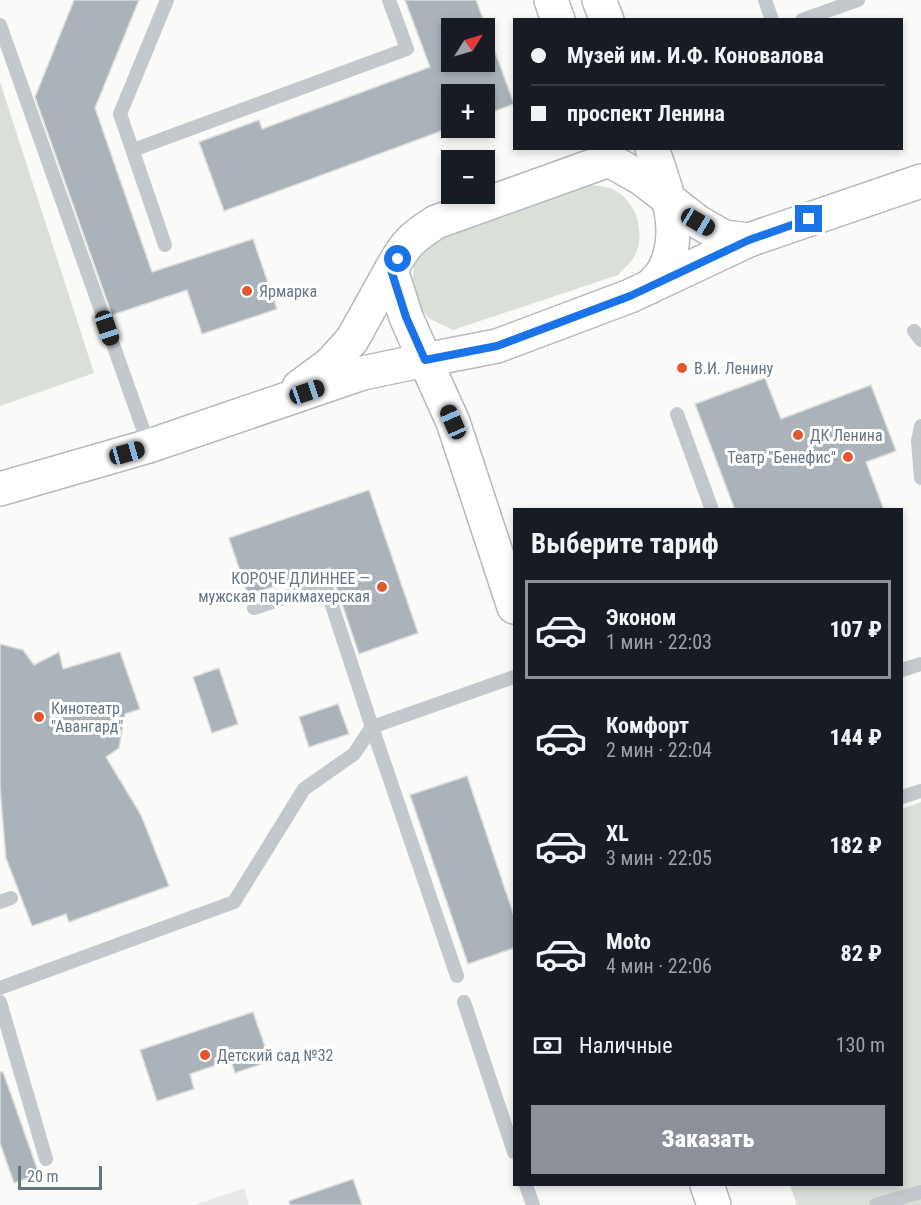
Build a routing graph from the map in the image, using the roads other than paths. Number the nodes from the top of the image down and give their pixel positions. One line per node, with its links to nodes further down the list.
1 (166, 0): 12 (lane)
2 (389, 0): 12 (lane)
3 (551, 0): 7 (main road)
4 (599, 0): 8 (main road)
5 (765, 0): 9 (lane)
6 (858, 0): 10 (lane)
7 (557, 18)
8 (606, 18)
9 (771, 18)
10 (808, 18)
11 (0, 25): 25 (lane)
12 (133, 150): 18 (lane)
13 (653, 150): 16 (main road)
14 (607, 154): 16 (main road); 19 (main road)
15 (921, 181): 17 (main road)
16 (670, 199): 17 (main road); 20 (main road)
17 (749, 240): 20 (main road)
18 (165, 245)
19 (391, 270): 21 (main road); 22 (main road)
20 (650, 287): 21 (main road)
21 (425, 360): 22 (main road); 29 (main road)
22 (270, 405): 25 (main road)
23 (677, 414): 28 (lane)
24 (921, 426): 26 (lane)
25 (149, 446): 27 (main road)
26 (921, 478)
27 (0, 489)
28 (711, 508)
29 (513, 604)
30 (254, 608): 34 (lane)
31 (921, 664): 32 (lane)
32 (903, 670)
33 (513, 677): 34 (lane)
34 (372, 727): 37 (lane); 38 (lane)
35 (921, 791): 36 (lane)
36 (903, 797)
37 (457, 976)
38 (0, 988)
39 (0, 1002): 42 (lane)
40 (464, 1002): 41 (lane)
41 (513, 1148)
42 (46, 1159)
43 (526, 1186): 46 (lane)
44 (707, 1186): 47 (main road)
45 (921, 1192): 48 (lane)
46 (532, 1205)
47 (714, 1205)
48 (876, 1205)

